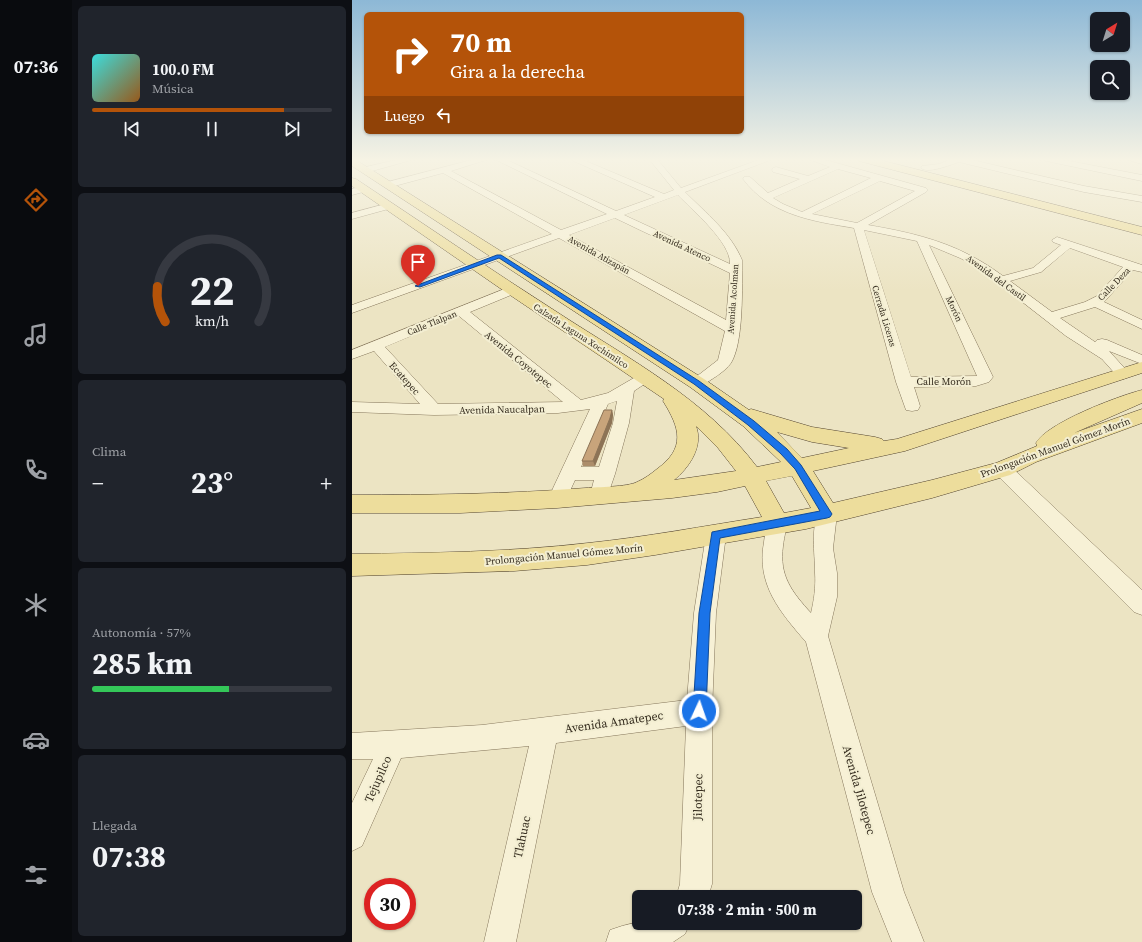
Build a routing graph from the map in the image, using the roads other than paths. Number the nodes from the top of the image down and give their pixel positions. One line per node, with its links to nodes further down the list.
1 (385, 203): 12 (main road, Calzada Laguna Xochimilco)
2 (416, 203): 23 (main road)
3 (504, 203): 19 (street, Avenida Atizapán)
4 (592, 203): 13 (street, Avenida Atenco)
5 (647, 203): 13 (street)
6 (691, 203): 26 (street, Avenida Acolman)
7 (776, 203): 14 (street, Avenida del Castil)
8 (828, 203): 14 (street)
9 (900, 203): 17 (street)
10 (1039, 203): 18 (main road)
11 (1060, 203): 16 (main road)
12 (389, 206): 15 (street); 24 (main road, Calzada Laguna Xochimilco)
13 (616, 214): 19 (street); 26 (street, Avenida Atenco)
14 (803, 215): 17 (street, Avenida del Castil)
15 (352, 216)
16 (1142, 224)
17 (858, 226): 20 (street, Avenida del Castil); 44 (street, Cerrada Liceras)
18 (1142, 231)
19 (561, 234): 23 (street); 36 (street, Avenida Atizapán)
20 (921, 239): 27 (street, Avenida del Castil); 42 (street, Morón)
21 (1057, 240): 22 (street)
22 (1069, 244): 25 (street); 27 (street)
23 (499, 256): 24 (street); 43 (main road)
24 (476, 265): 28 (main road, Calzada Laguna Xochimilco); 31 (street)
25 (1137, 267): 30 (street, Calle Deza)
26 (736, 271): 36 (street, Avenida Acolman)
27 (1002, 280): 33 (street, Avenida del Castil)
28 (512, 290): 32 (street, Calle Tlalpan); 41 (main road, Calzada Laguna Xochimilco)
29 (352, 295): 31 (street)
30 (1096, 303): 33 (street, Calle Deza); 35 (street)
31 (357, 307)
32 (461, 311): 37 (street, Calle Tlalpan); 49 (street, Avenida Coyotepec)
33 (1050, 317): 34 (street, Avenida del Castil)
34 (1063, 325): 39 (street, Avenida del Castil); 40 (street, Avenida del Castil)
35 (1142, 326)
36 (732, 329): 43 (street, Avenida Acolman)
37 (376, 345): 38 (street, Calle Tlalpan); 53 (street, Ecatepec)
38 (352, 355)
39 (1142, 360)
40 (1132, 371): 55 (main road)
41 (644, 378): 45 (street, Avenida Naucalpan); 46 (main road, Calzada Laguna Xochimilco)
42 (984, 379): 44 (street, Calle Morón)
43 (696, 382): 52 (main road)
44 (904, 382): 50 (street, Cerrada Liceras)
45 (627, 390): 48 (street, Avenida Naucalpan); 60 (street)
46 (664, 390): 61 (main road, Calzada Laguna Xochimilco); 62 (main road)
47 (1142, 396): 56 (main road)
48 (602, 401): 49 (street, Avenida Naucalpan); 59 (street)
49 (578, 406): 53 (street, Avenida Naucalpan)
50 (912, 406)
51 (352, 407): 53 (street, Avenida Naucalpan)
52 (734, 409): 55 (main road); 57 (main road)
53 (434, 410)
54 (1142, 416): 56 (main road, Prolongación Manuel Gómez Morín)
55 (898, 446): 57 (main road)
56 (1028, 457): 58 (main road, Prolongación Manuel Gómez Morín)
57 (798, 467): 61 (main road); 66 (main road)
58 (1002, 469): 66 (main road, Prolongación Manuel Gómez Morín); 70 (street)
59 (569, 473): 60 (street); 64 (street)
60 (606, 474): 63 (street)
61 (753, 476): 62 (main road); 67 (main road, Calzada Laguna Xochimilco)
62 (640, 492): 63 (main road)
63 (599, 495): 64 (main road)
64 (557, 499): 65 (main road)
65 (352, 504)
66 (827, 514): 67 (main road, Prolongación Manuel Gómez Morín); 71 (street)
67 (777, 524): 68 (main road, Prolongación Manuel Gómez Morín); 71 (street, Avenida Jilotepec)
68 (716, 535): 69 (main road, Prolongación Manuel Gómez Morín); 72 (street)
69 (352, 565)
70 (1142, 605)
71 (816, 636): 81 (street, Avenida Jilotepec)
72 (699, 711): 73 (street, Avenida Amatepec); 77 (street, Jilotepec)
73 (545, 732): 74 (street, Avenida Amatepec); 79 (street, Tlahuac)
74 (393, 745): 75 (street, Avenida Amatepec); 76 (street, Tejupilco)
75 (352, 746)
76 (352, 836)
77 (694, 890)
78 (663, 930): 80 (street)
79 (500, 942)
80 (622, 942)
81 (908, 942)

